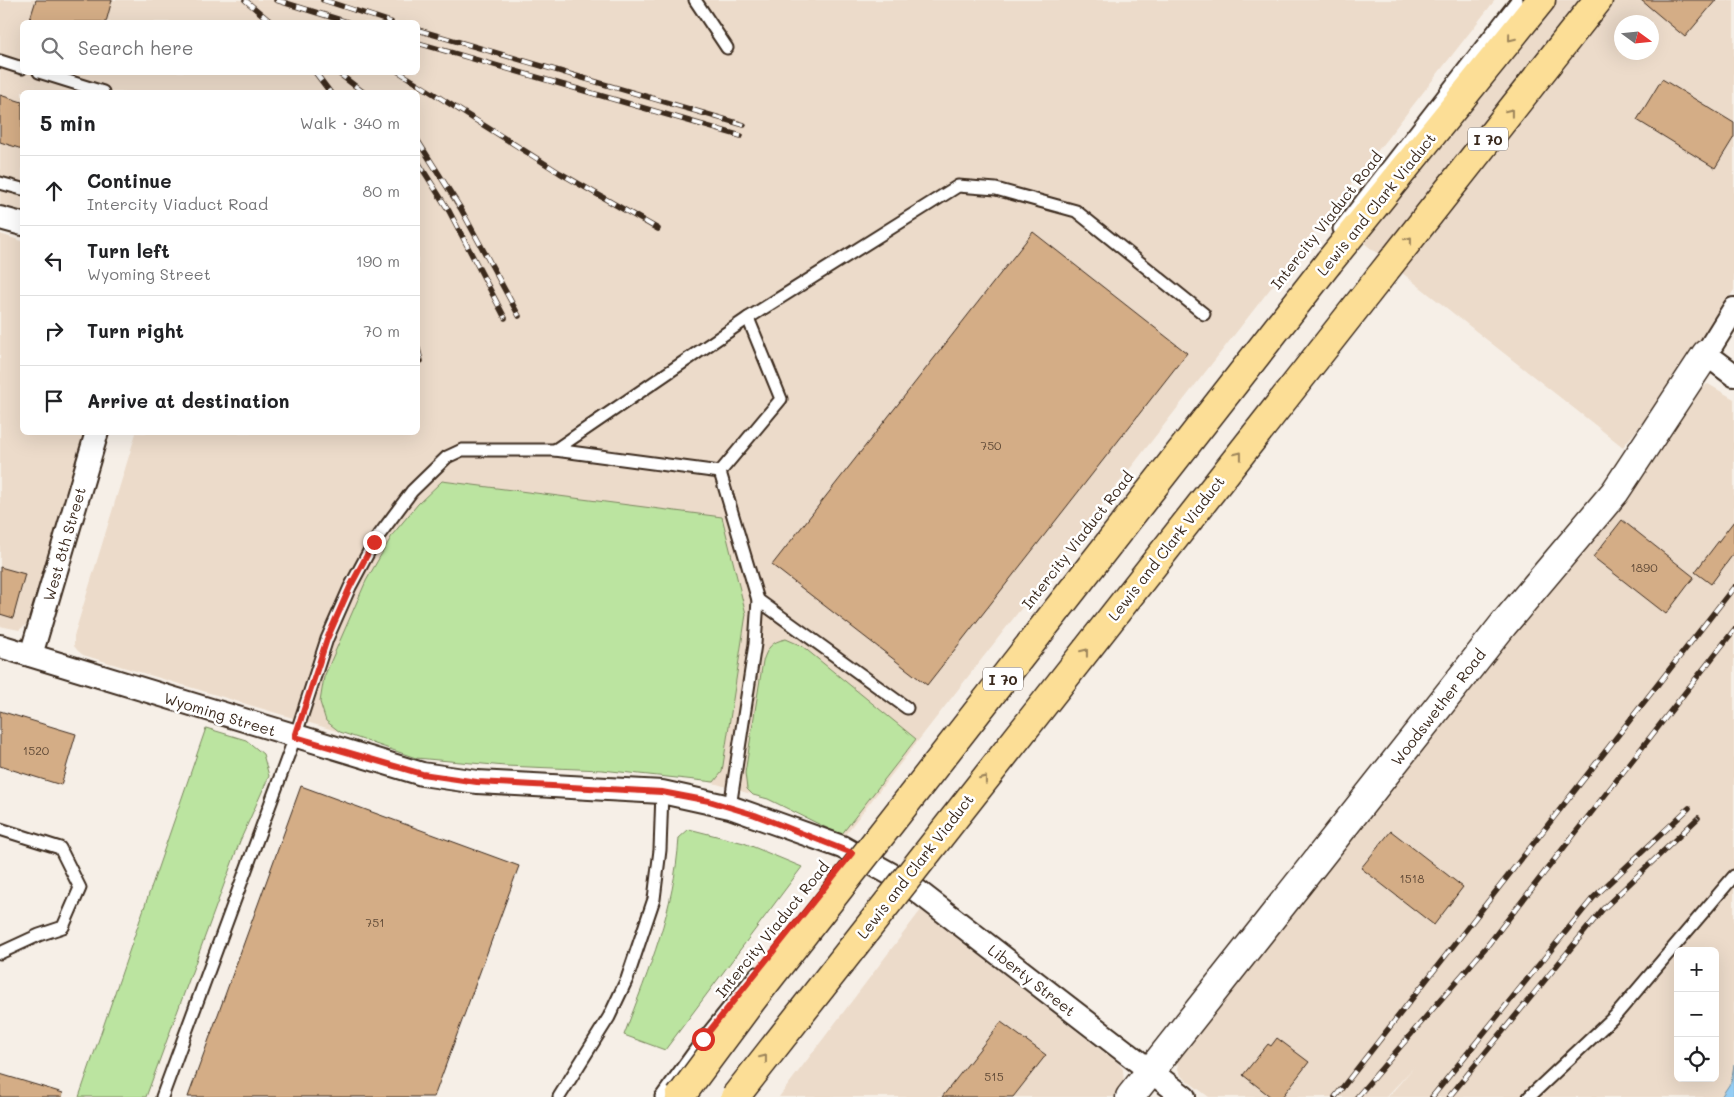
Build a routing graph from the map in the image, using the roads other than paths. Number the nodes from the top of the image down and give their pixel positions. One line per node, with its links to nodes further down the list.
1 (695, 0): 5 (lane)
2 (1517, 0): 14 (lane, Intercity Viaduct Road)
3 (1541, 0): 42 (highway, Lewis and Clark Viaduct / I 70, one-way to 42, bridge)
4 (1598, 0): 43 (highway, Lewis and Clark Viaduct / I 70, one-way to 4, bridge)
5 (727, 48)
6 (0, 61): 7 (lane)
7 (20, 67)
8 (49, 75): 9 (lane)
9 (97, 90)
10 (0, 183): 11 (lane)
11 (20, 188)
12 (0, 218): 13 (street)
13 (20, 223)
14 (1334, 235)
15 (1734, 309): 18 (street, Woodswether Road)
16 (1204, 314): 17 (lane)
17 (748, 318): 21 (lane); 22 (lane)
18 (1706, 354): 19 (street); 38 (street, Woodswether Road)
19 (1734, 375)
20 (96, 435): 25 (street, West 8th Street)
21 (554, 450): 22 (lane); 28 (lane)
22 (720, 472): 23 (lane)
23 (758, 600): 27 (lane); 30 (lane)
24 (0, 646): 25 (street, Wyoming Street)
25 (31, 655): 28 (street, Wyoming Street)
26 (992, 673): 32 (lane, Intercity Viaduct Road)
27 (907, 708)
28 (295, 737): 29 (street, Wyoming Street); 39 (lane)
29 (662, 792): 30 (street, Wyoming Street); 40 (lane)
30 (730, 807): 32 (street, Wyoming Street)
31 (0, 829): 36 (lane)
32 (852, 853): 33 (street, Wyoming Street); 35 (lane, Intercity Viaduct Road)
33 (878, 866): 38 (street, Liberty Street)
34 (1734, 876): 46 (lane)
35 (829, 882)
36 (0, 953)
37 (763, 964): 41 (lane, Intercity Viaduct Road)
38 (1150, 1071): 44 (street, Woodswether Road); 45 (street, Liberty Street)
39 (162, 1097)
40 (559, 1097)
41 (661, 1097)
42 (680, 1097)
43 (735, 1097)
44 (1130, 1097)
45 (1184, 1097)
46 (1528, 1097)

